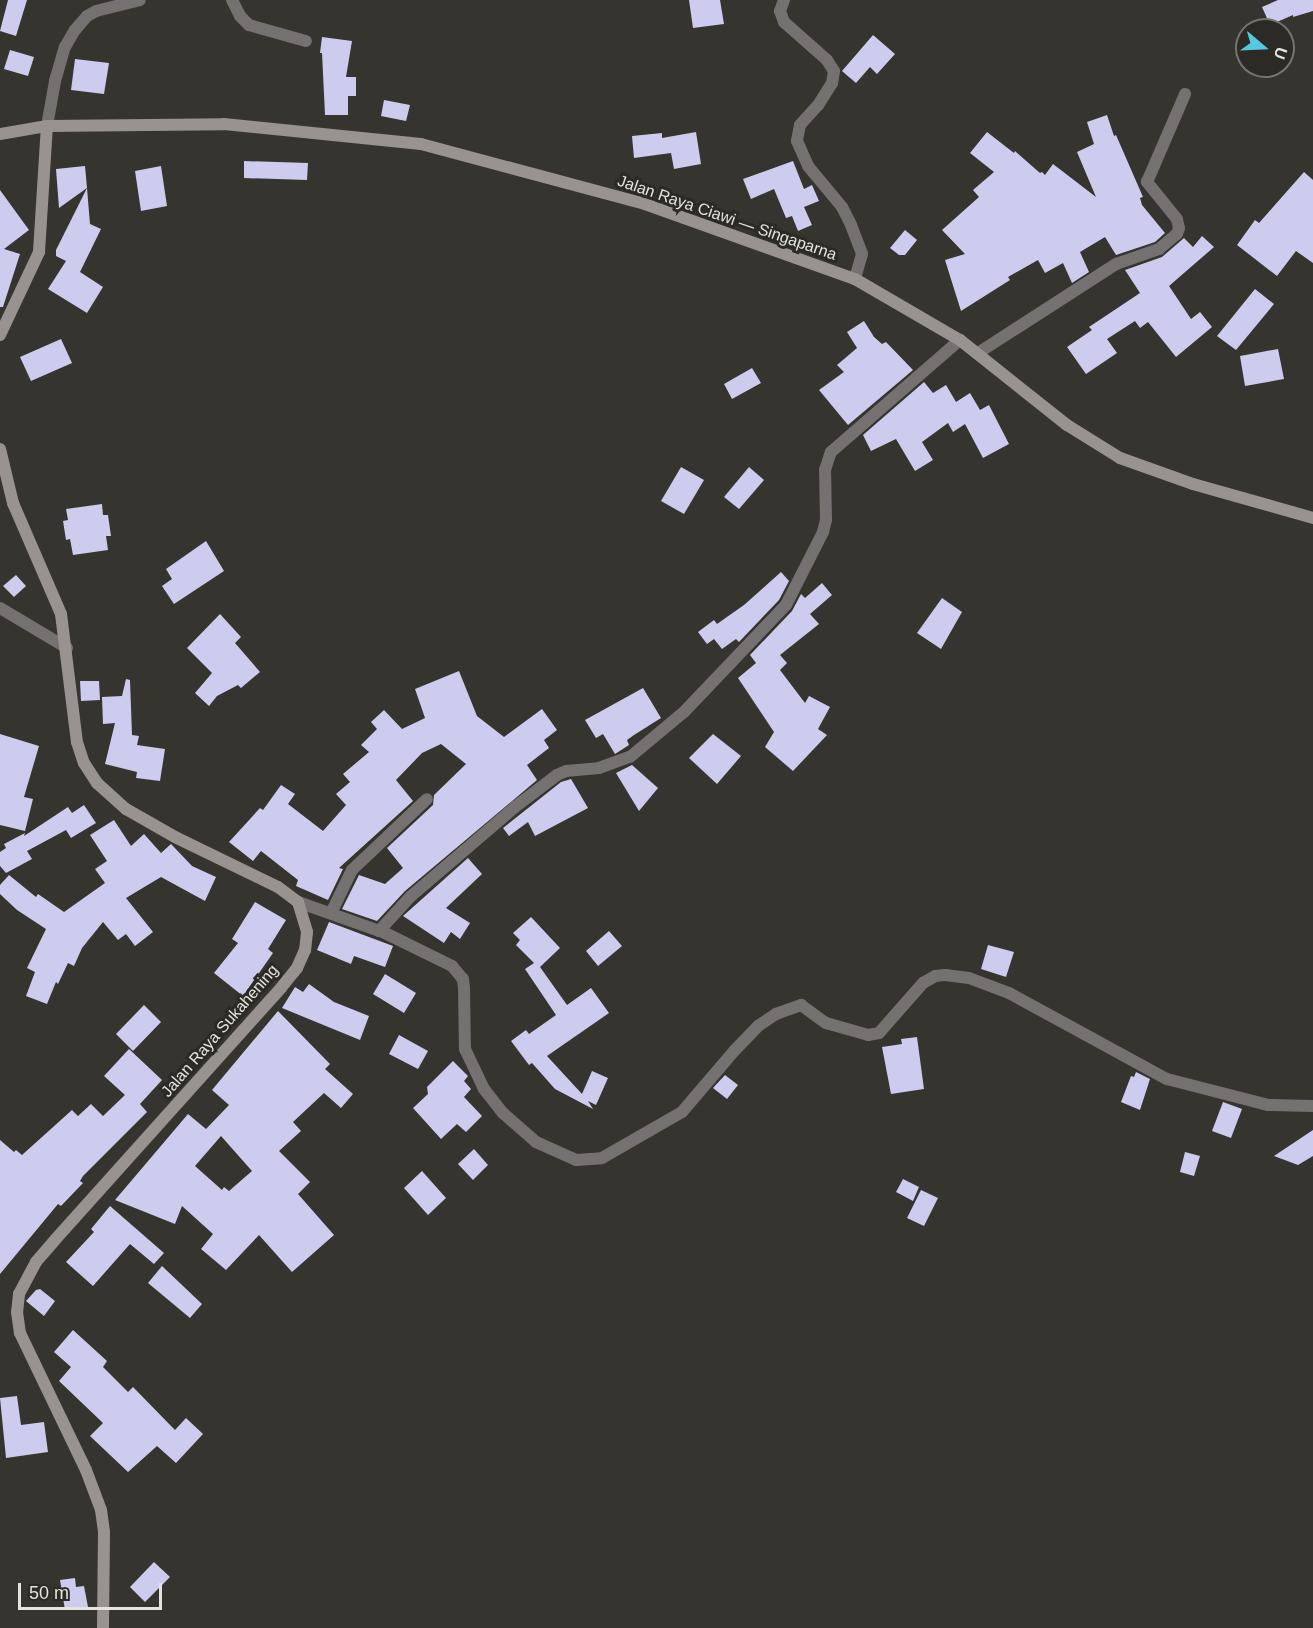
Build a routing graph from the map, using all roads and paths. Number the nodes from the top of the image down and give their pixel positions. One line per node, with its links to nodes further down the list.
1 (140, 0): 6 (street)
2 (232, 0): 4 (street)
3 (784, 0): 8 (street)
4 (306, 41)
5 (1185, 94): 11 (street)
6 (47, 126): 7 (main road, Jalan Raya Ciawi — Singaparna); 8 (main road, Jalan Raya Ciawi — Singaparna); 9 (main road)
7 (0, 134)
8 (855, 279): 10 (main road, Jalan Raya Ciawi — Singaparna)
9 (0, 335)
10 (960, 340): 11 (main road, Jalan Raya Ciawi — Singaparna); 19 (street)
11 (978, 353): 13 (main road, Jalan Raya Ciawi — Singaparna)
12 (0, 449): 15 (main road)
13 (1313, 518)
14 (0, 608): 15 (street)
15 (68, 648): 17 (main road)
16 (427, 799): 18 (street)
17 (298, 902): 18 (street); 21 (main road, Jalan Raya Sukahening)
18 (331, 913): 19 (street)
19 (379, 931): 20 (street)
20 (1313, 1106)
21 (103, 1628)

